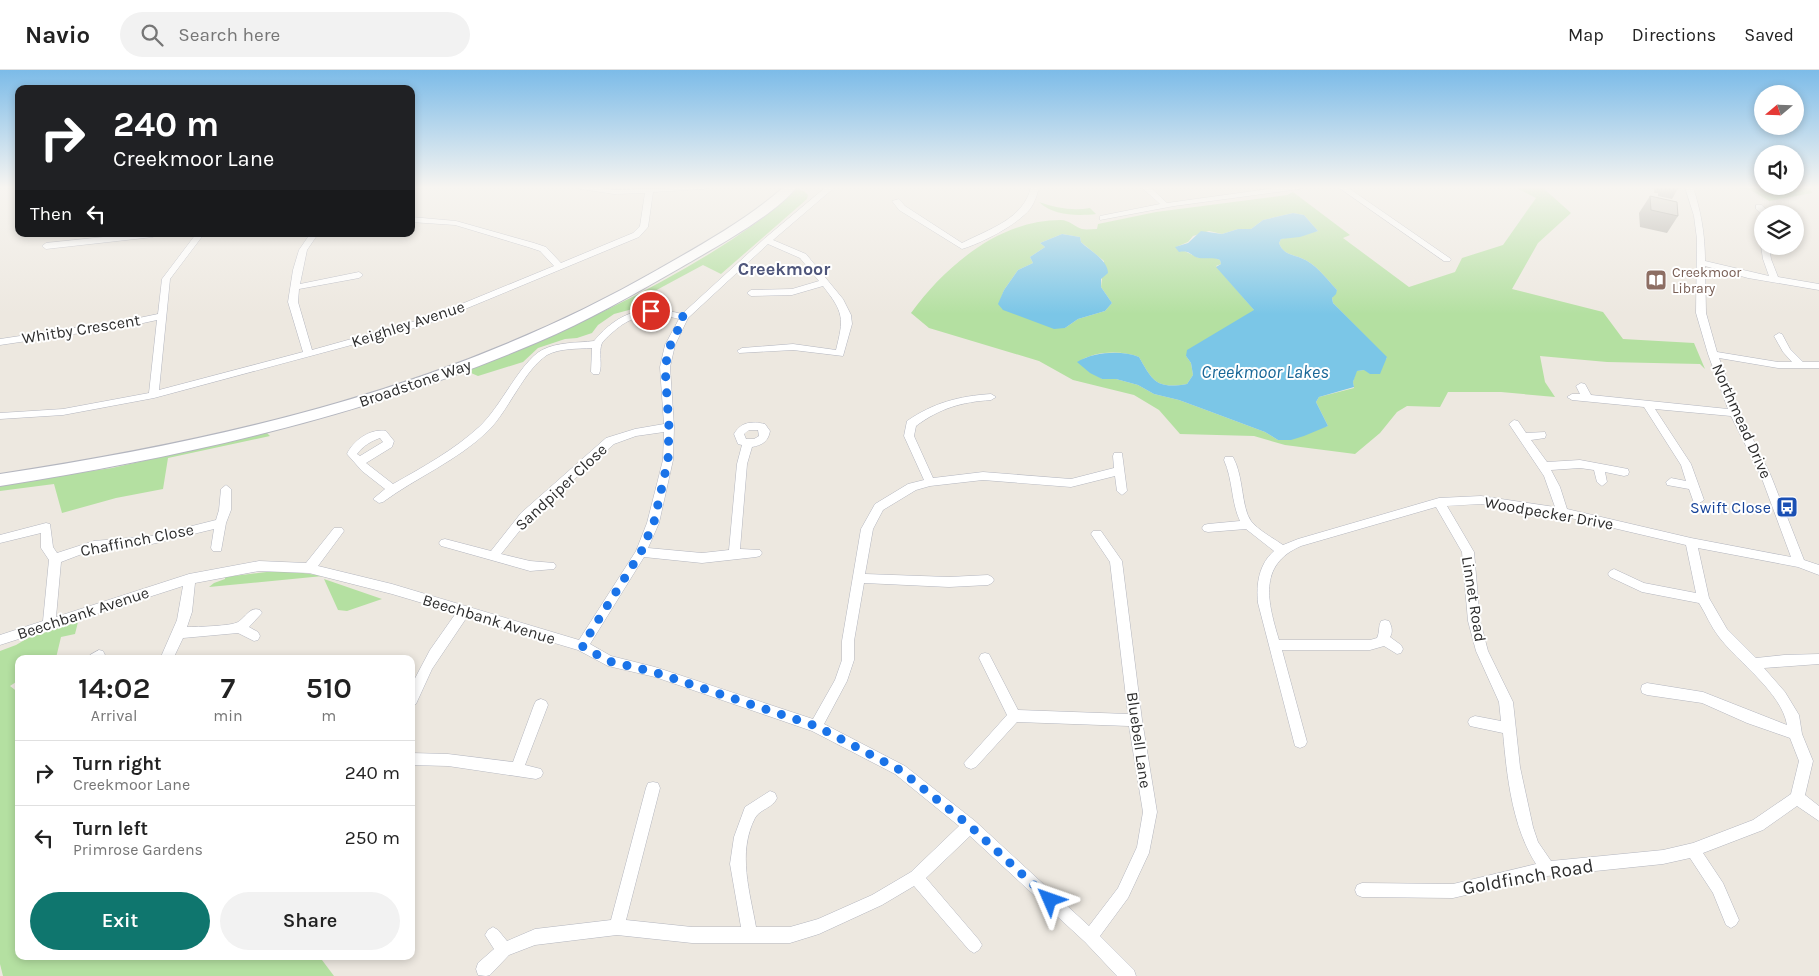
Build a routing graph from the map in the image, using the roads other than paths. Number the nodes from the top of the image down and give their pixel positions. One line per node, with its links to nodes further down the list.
1 (478, 229): 19 (street)
2 (642, 229): 19 (street, Keighley Avenue)
3 (732, 229): 59 (street, Broadstone Way)
4 (781, 229): 12 (street)
5 (936, 229): 14 (street)
6 (994, 229): 14 (street)
7 (1403, 229): 17 (street)
8 (1700, 229): 18 (street, Northmead Drive)
9 (126, 237): 13 (street)
10 (198, 237): 26 (street)
11 (312, 237): 23 (street)
12 (767, 241): 22 (street); 27 (street)
13 (46, 246)
14 (962, 246): 15 (street)
15 (951, 253)
16 (1766, 255): 21 (street)
17 (1446, 259)
18 (1700, 262): 21 (street); 34 (street, Northmead Drive)
19 (560, 267): 32 (street, Keighley Avenue)
20 (359, 275): 23 (street)
21 (1775, 280): 24 (street)
22 (823, 283): 25 (street); 33 (street)
23 (296, 287): 32 (street)
24 (1819, 287)
25 (751, 293)
26 (161, 316): 29 (street, Whitby Crescent); 40 (street)
27 (684, 317): 30 (street); 48 (street)
28 (1779, 336): 36 (street)
29 (0, 342)
30 (597, 344): 38 (street); 65 (street)
31 (742, 351): 33 (street)
32 (308, 354): 40 (street, Keighley Avenue)
33 (840, 354): 35 (street)
34 (1713, 354): 36 (street); 45 (street, Northmead Drive)
35 (851, 356)
36 (1800, 365): 37 (street)
37 (1819, 365)
38 (596, 372)
39 (1581, 386): 43 (street)
40 (154, 395): 46 (street, Keighley Avenue)
41 (992, 397): 60 (street)
42 (1572, 397): 43 (street)
43 (1588, 398): 44 (street)
44 (1647, 404): 45 (street); 63 (street)
45 (1735, 413): 86 (street, Northmead Drive)
46 (0, 416)
47 (1514, 424): 50 (street)
48 (669, 427): 81 (street); 84 (street, Sandpiper Close)
49 (1541, 435): 50 (street)
50 (1524, 437): 55 (street)
51 (748, 443): 82 (street)
52 (1118, 456): 57 (street)
53 (1229, 460): 72 (street)
54 (359, 462): 65 (street)
55 (1546, 466): 56 (street); 70 (street)
56 (1598, 467): 58 (street); 61 (street)
57 (1119, 471): 60 (street); 66 (street)
58 (1624, 472)
59 (0, 480)
60 (930, 482): 91 (street)
61 (1602, 482)
62 (1671, 482): 63 (street)
63 (1693, 486): 68 (street)
64 (226, 489): 71 (street, Chaffinch Close)
65 (393, 489): 67 (street)
66 (1122, 491)
67 (379, 499)
68 (1698, 500)
69 (1439, 502): 70 (street, Woodpecker Drive); 80 (street, Woodpecker Drive); 118 (street, Linnet Road)
70 (1562, 512): 77 (street, Woodpecker Drive)
71 (220, 523): 79 (street, Chaffinch Close); 85 (street, Chaffinch Close)
72 (1248, 525): 73 (street); 80 (street)
73 (1208, 528)
74 (338, 531): 88 (street)
75 (1097, 534): 115 (street, Bluebell Lane)
76 (0, 539): 85 (street)
77 (1691, 542): 86 (street, Woodpecker Drive); 94 (street)
78 (445, 543): 84 (street)
79 (217, 548)
80 (1281, 550): 104 (street)
81 (641, 552): 82 (street); 105 (street)
82 (734, 554): 83 (street)
83 (756, 554)
84 (493, 556): 87 (street)
85 (55, 559): 97 (street)
86 (1799, 563): 89 (street, Woodpecker Drive)
87 (550, 566)
88 (309, 568): 92 (street, Beechbank Avenue); 95 (street, Beechbank Avenue)
89 (1819, 570)
90 (1614, 574): 94 (street)
91 (860, 578): 93 (street); 117 (street)
92 (189, 579): 97 (street, Beechbank Avenue); 100 (street)
93 (988, 580)
94 (1702, 599): 110 (street)
95 (464, 612): 105 (street, Beechbank Avenue); 112 (street)
96 (256, 613): 99 (street)
97 (49, 623): 103 (street, Beechbank Avenue)
98 (1385, 625): 102 (street)
99 (240, 628): 100 (street); 101 (street)
100 (181, 632): 107 (street)
101 (254, 636)
102 (1383, 639): 104 (street); 106 (street)
103 (0, 640)
104 (1275, 645): 120 (street)
105 (582, 646): 117 (street, Beechbank Avenue)
106 (1397, 649)
107 (168, 655)
108 (985, 658): 114 (street)
109 (1819, 659): 110 (street)
110 (1753, 664): 119 (street)
111 (1647, 689): 119 (street)
112 (415, 690)
113 (541, 705): 123 (street)
114 (1014, 716): 115 (street); 122 (street)
115 (1135, 720): 138 (street, Bluebell Lane)
116 (1475, 722): 118 (street)
117 (816, 726): 129 (street, Beechbank Avenue)
118 (1510, 728): 131 (street, Linnet Road)
119 (1795, 734): 127 (street)
120 (1300, 742)
121 (415, 758): 123 (street)
122 (971, 763)
123 (517, 769): 124 (street)
124 (536, 773)
125 (653, 788): 135 (street)
126 (770, 798): 137 (street)
127 (1798, 798): 128 (street); 130 (street, Goldfinch Road)
128 (1819, 814)
129 (970, 826): 132 (street); 138 (street, Beechbank Avenue)
130 (1693, 850): 131 (street, Goldfinch Road); 134 (street)
131 (1547, 869): 133 (street, Goldfinch Road)
132 (916, 877): 137 (street); 139 (street)
133 (1362, 890)
134 (1731, 920)
135 (617, 927): 137 (street); 140 (street)
136 (492, 935): 140 (street)
137 (750, 935)
138 (1090, 937): 142 (street, Beechbank Avenue)
139 (974, 945)
140 (504, 950): 141 (street)
141 (484, 969)
142 (1128, 976)

